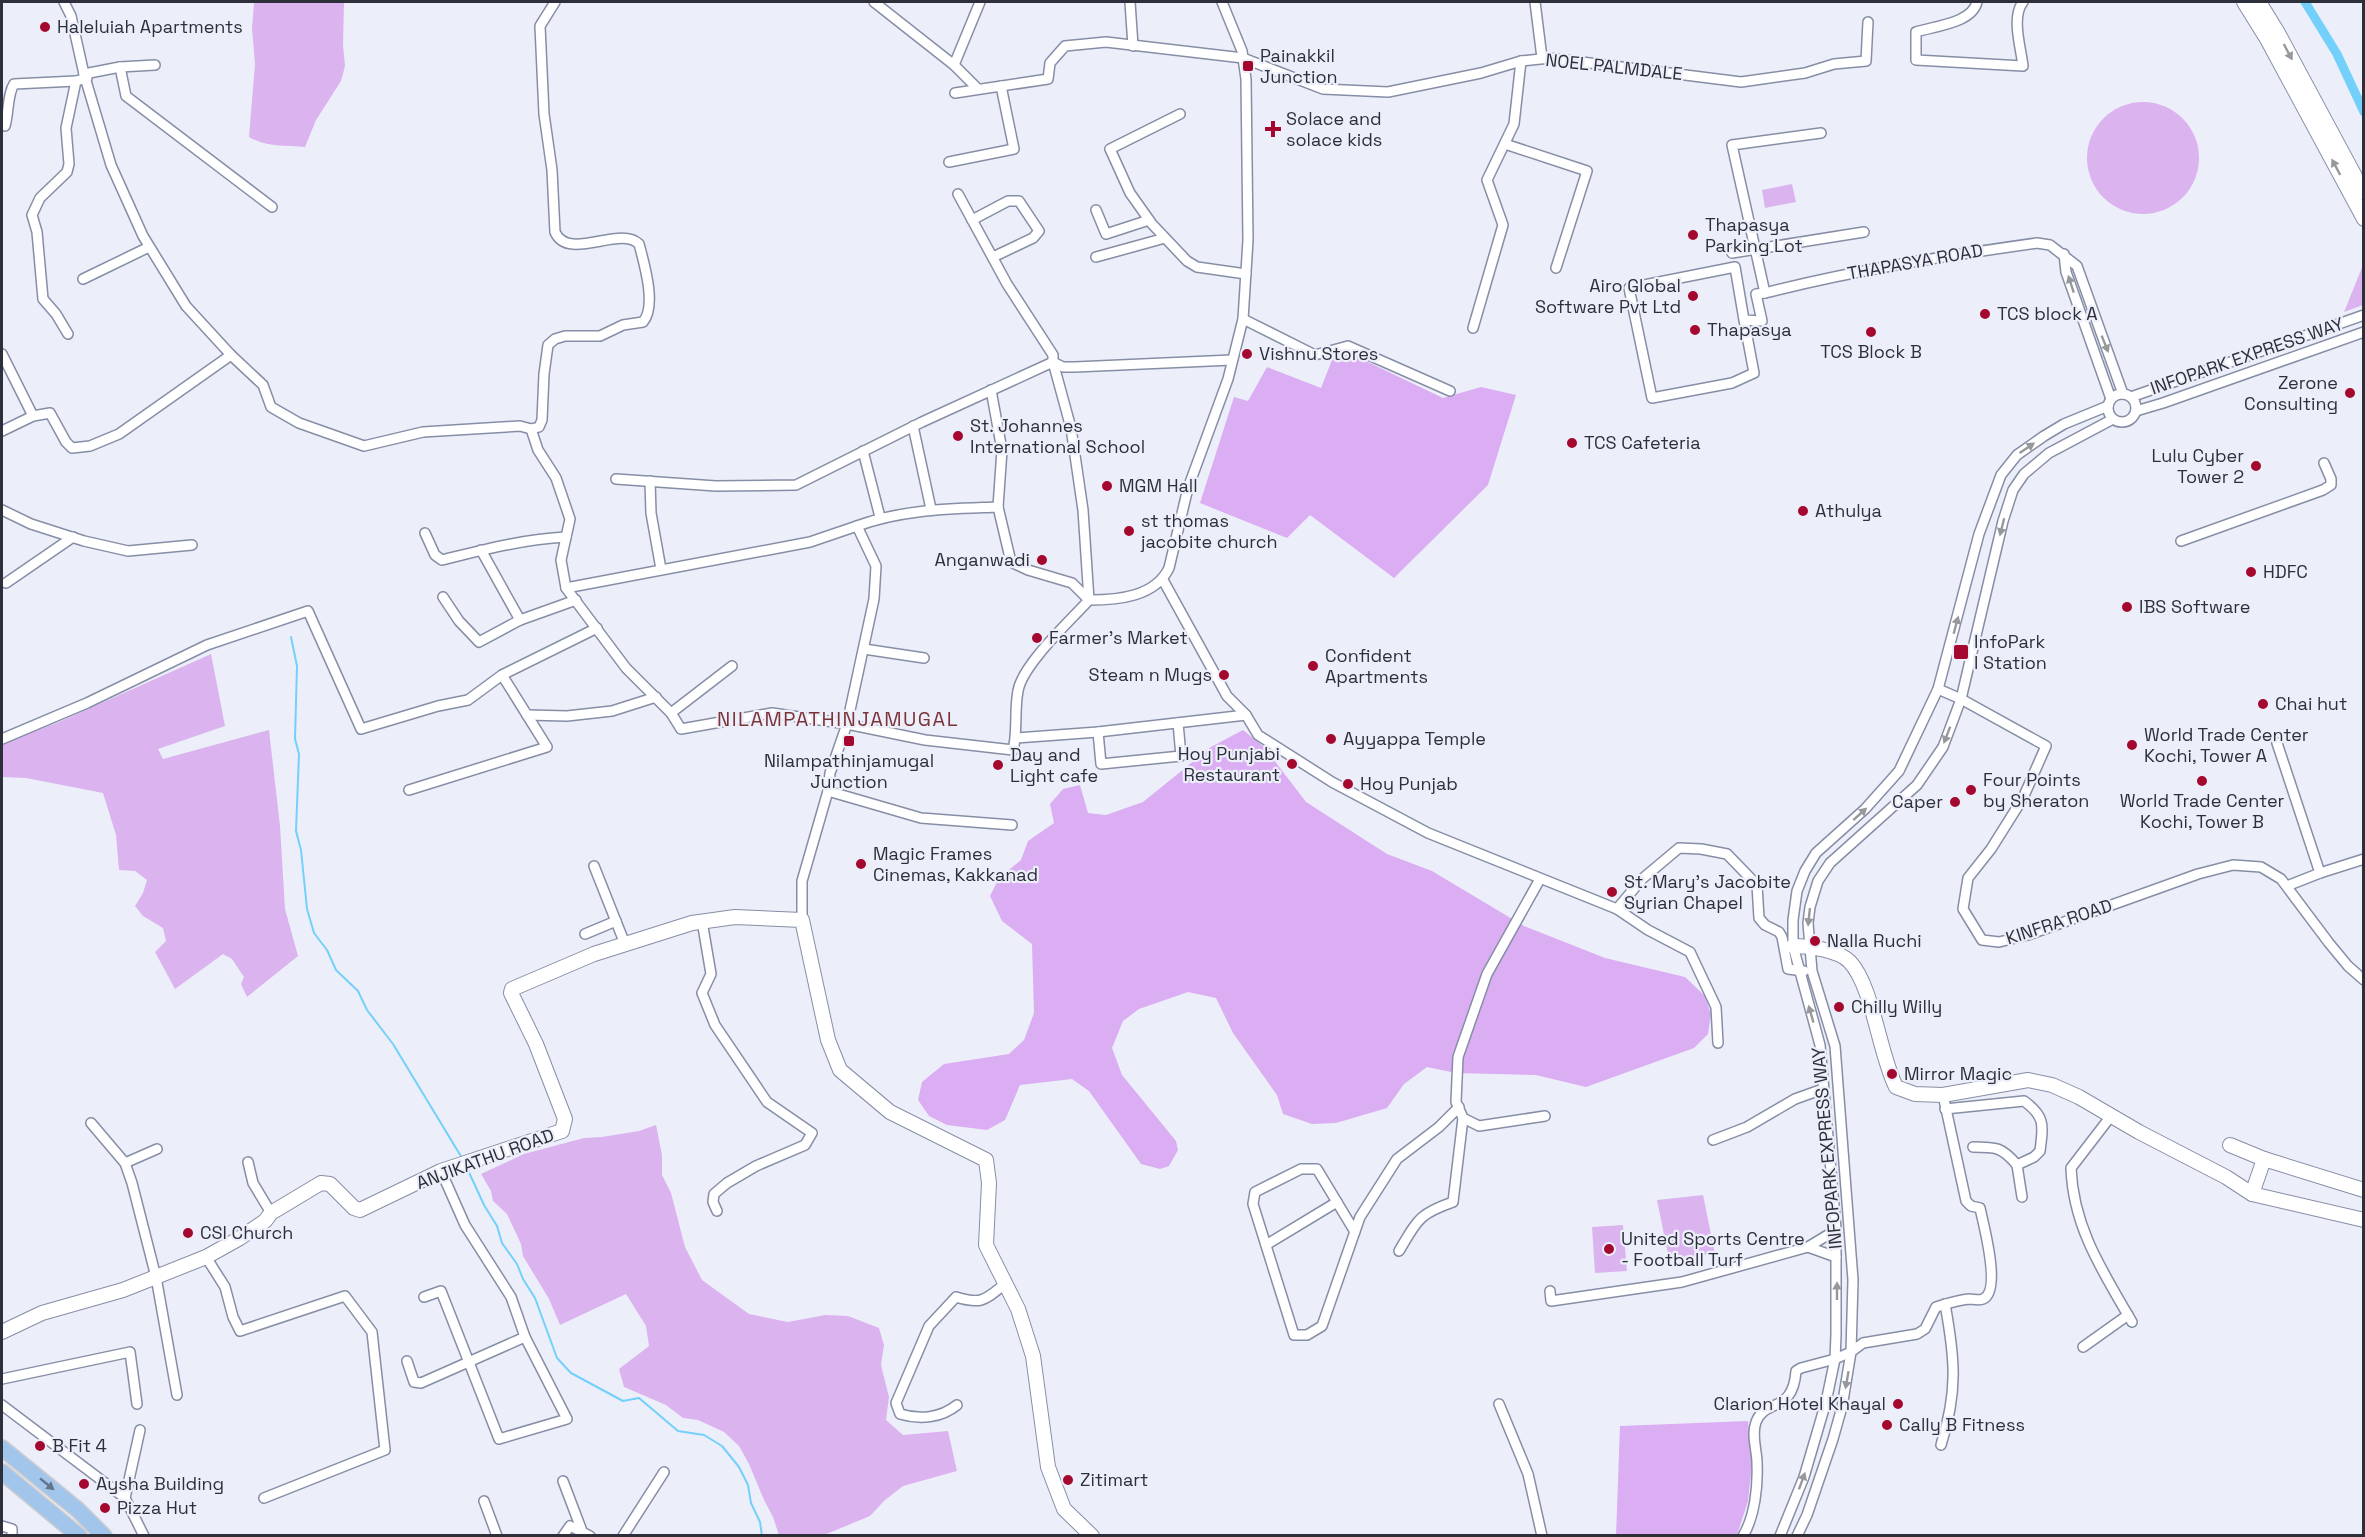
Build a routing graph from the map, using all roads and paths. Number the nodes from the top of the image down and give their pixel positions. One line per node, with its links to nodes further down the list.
1 (64, 2): 20 (street)
2 (555, 2): 67 (street)
3 (874, 2): 18 (street)
4 (979, 2): 18 (street)
5 (1130, 2): 13 (street)
6 (1222, 2): 14 (street)
7 (1535, 2): 15 (street)
8 (1977, 2): 9 (street)
9 (2023, 2)
10 (2244, 2): 34 (street, one-way to 10)
11 (2259, 2): 30 (street, one-way to 30)
12 (1868, 22): 15 (street, NOEL PALMDALE)
13 (1133, 46): 14 (street, NOEL PALMDALE); 22 (street, NOEL PALMDALE)
14 (1243, 58): 16 (street, NOEL PALMDALE); 46 (street)
15 (1542, 58): 16 (street, NOEL PALMDALE)
16 (1521, 61): 28 (street)
17 (155, 65): 19 (street)
18 (954, 65): 23 (street)
19 (120, 68): 20 (street); 32 (street)
20 (86, 76): 21 (street); 39 (street)
21 (76, 81): 26 (street); 54 (street)
22 (1001, 86): 23 (street); 29 (street)
23 (978, 89): 24 (street)
24 (955, 93)
25 (1180, 114): 36 (street)
26 (5, 126)
27 (1821, 133): 40 (street)
28 (1505, 144): 45 (street); 52 (street)
29 (949, 162)
30 (2364, 193)
31 (958, 194): 35 (street)
32 (272, 207)
33 (1096, 210): 36 (street)
34 (2364, 219)
35 (972, 220): 43 (street); 43 (street)
36 (1149, 220): 38 (street)
37 (1864, 232): 40 (street)
38 (1166, 238): 44 (street); 46 (street)
39 (149, 247): 47 (street); 56 (street)
40 (1756, 250): 41 (street); 48 (street)
41 (1732, 253)
42 (2064, 254): 48 (street, THAPASYA ROAD); 61 (street, one-way to 61); 62 (street, one-way to 42)
43 (993, 257): 58 (street)
44 (1096, 257)
45 (1556, 268)
46 (1246, 274): 50 (street)
47 (83, 279)
48 (1765, 293): 51 (street)
49 (2364, 315): 61 (street, INFOPARK EXPRESS WAY)
50 (1244, 319): 57 (street); 60 (street)
51 (1744, 320): 51 (street)
52 (1473, 328)
53 (2364, 332): 63 (street, INFOPARK EXPRESS WAY)
54 (68, 334)
55 (2, 354): 64 (street)
56 (231, 355): 64 (street); 67 (street)
57 (1233, 360): 58 (street); 85 (street)
58 (1053, 362): 59 (street); 90 (street)
59 (991, 390): 66 (street); 73 (street)
60 (1450, 391)
61 (2127, 395): 62 (street); 63 (street)
62 (2109, 403): 65 (street); 97 (street, INFOPARK EXPRESS WAY, one-way to 62)
63 (2136, 411): 65 (street)
64 (33, 416): 68 (street)
65 (2113, 419): 99 (street, INFOPARK EXPRESS WAY, one-way to 99)
66 (913, 426): 69 (street); 74 (street)
67 (531, 429): 80 (street)
68 (2, 431)
69 (863, 451): 72 (street); 76 (street)
70 (2324, 464): 81 (street)
71 (616, 479): 72 (street)
72 (650, 481): 84 (street)
73 (999, 507): 74 (street); 90 (street)
74 (931, 509): 76 (street)
75 (2, 510): 79 (street)
76 (880, 517): 77 (street)
77 (857, 526): 84 (street); 93 (street)
78 (425, 533): 83 (street)
79 (73, 537): 82 (street); 86 (street)
80 (566, 537): 83 (street); 87 (street)
81 (2181, 541)
82 (192, 545)
83 (481, 550): 91 (street)
84 (661, 569): 87 (street)
85 (1164, 580): 90 (street); 102 (street)
86 (6, 583)
87 (567, 588): 89 (street)
88 (443, 597): 91 (street)
89 (576, 600): 91 (street); 92 (street)
90 (1089, 600): 106 (street)
91 (520, 620)
92 (597, 628): 96 (street); 98 (street)
93 (864, 649): 94 (street); 104 (street)
94 (924, 658)
95 (732, 666): 100 (street)
96 (502, 675): 101 (street); 107 (street)
97 (1938, 689): 99 (street); 123 (street, INFOPARK EXPRESS WAY, one-way to 97)
98 (656, 697): 100 (street); 101 (street)
99 (1961, 699): 116 (street, KINFRA ROAD); 124 (street, INFOPARK EXPRESS WAY, one-way to 124)
100 (670, 713): 104 (street)
101 (527, 715): 109 (street)
102 (1246, 715): 103 (street); 115 (street)
103 (1178, 723): 105 (street); 105 (street)
104 (847, 724): 106 (street); 110 (street)
105 (1098, 732): 106 (street)
106 (1016, 738)
107 (2, 739)
108 (2277, 743): 114 (street)
109 (410, 790)
110 (828, 791): 111 (street); 118 (street)
111 (1012, 825)
112 (2364, 859): 114 (street)
113 (594, 866): 119 (street)
114 (2320, 873): 116 (street)
115 (1540, 879): 117 (street); 131 (street)
116 (2287, 886): 127 (street)
117 (1617, 909): 125 (street); 128 (street)
118 (802, 920): 120 (street, ANJIKATHU ROAD); 160 (street)
119 (616, 921): 121 (street); 122 (street)
120 (702, 921): 122 (street, ANJIKATHU ROAD); 149 (street)
121 (585, 934)
122 (625, 944): 144 (street, ANJIKATHU ROAD)
123 (1793, 946): 124 (street); 125 (street, INFOPARK EXPRESS WAY)
124 (1809, 946): 126 (street, INFOPARK EXPRESS WAY); 130 (street)
125 (1798, 970): 126 (street); 129 (street, INFOPARK EXPRESS WAY, one-way to 125)
126 (1812, 971): 167 (street, INFOPARK EXPRESS WAY)
127 (2364, 980)
128 (1718, 1042)
129 (1823, 1089): 136 (street); 152 (street, INFOPARK EXPRESS WAY)
130 (1944, 1102): 133 (street); 143 (street); 163 (street)
131 (1459, 1107): 134 (street); 153 (street)
132 (1545, 1116): 134 (street)
133 (2111, 1116): 146 (street); 166 (street)
134 (1463, 1118): 156 (street)
135 (91, 1122): 142 (street)
136 (1713, 1140)
137 (2230, 1145): 140 (street)
138 (1973, 1147): 143 (street)
139 (156, 1149): 142 (street)
140 (2264, 1159): 145 (street); 146 (street)
141 (248, 1162): 150 (street)
142 (125, 1163): 159 (street)
143 (2017, 1165): 147 (street)
144 (441, 1172): 150 (street, ANJIKATHU ROAD); 165 (street)
145 (2364, 1190)
146 (2252, 1194): 151 (street)
147 (2022, 1197)
148 (1337, 1202): 153 (street); 154 (street); 154 (street)
149 (717, 1211)
150 (271, 1213): 157 (street, ANJIKATHU ROAD)
151 (2364, 1220)
152 (1836, 1230): 155 (street); 158 (street, INFOPARK EXPRESS WAY)
153 (1355, 1232): 154 (street)
154 (1266, 1245)
155 (1808, 1247): 158 (street); 161 (street)
156 (1399, 1251)
157 (206, 1257): 159 (street, ANJIKATHU ROAD); 184 (street)
158 (1836, 1257): 168 (street, INFOPARK EXPRESS WAY, one-way to 158)
159 (156, 1277): 164 (street, ANJIKATHU ROAD); 172 (street)
160 (1006, 1283): 176 (street); 187 (street)
161 (1550, 1291)
162 (424, 1297): 170 (street)
163 (1945, 1304): 167 (street); 178 (street)
164 (2, 1332)
165 (525, 1337): 170 (street); 170 (street)
166 (2083, 1347)
167 (1851, 1352): 168 (street); 199 (street, INFOPARK EXPRESS WAY, one-way to 199)
168 (1835, 1359): 197 (street); 198 (street, INFOPARK EXPRESS WAY, one-way to 168)
169 (407, 1360): 170 (street)
170 (469, 1362)
171 (2, 1379): 173 (street)
172 (177, 1395)
173 (136, 1404)
174 (1500, 1404): 196 (street)
175 (2, 1405): 183 (street)
176 (957, 1405)
177 (140, 1430): 183 (street)
178 (1941, 1444)
179 (2, 1448): 191 (main road, one-way to 191)
180 (2, 1472): 190 (main road)
181 (664, 1472): 195 (street)
182 (563, 1481): 188 (street)
183 (124, 1498): 192 (street)
184 (264, 1498)
185 (484, 1501): 193 (street)
186 (2, 1526): 189 (street)
187 (1083, 1532)
188 (586, 1533): 194 (street)
189 (12, 1536)
190 (79, 1536)
191 (104, 1536)
192 (144, 1536)
193 (497, 1536)
194 (563, 1536)
195 (623, 1536)
196 (1542, 1536)
197 (1743, 1536)
198 (1780, 1536)
199 (1797, 1536)

